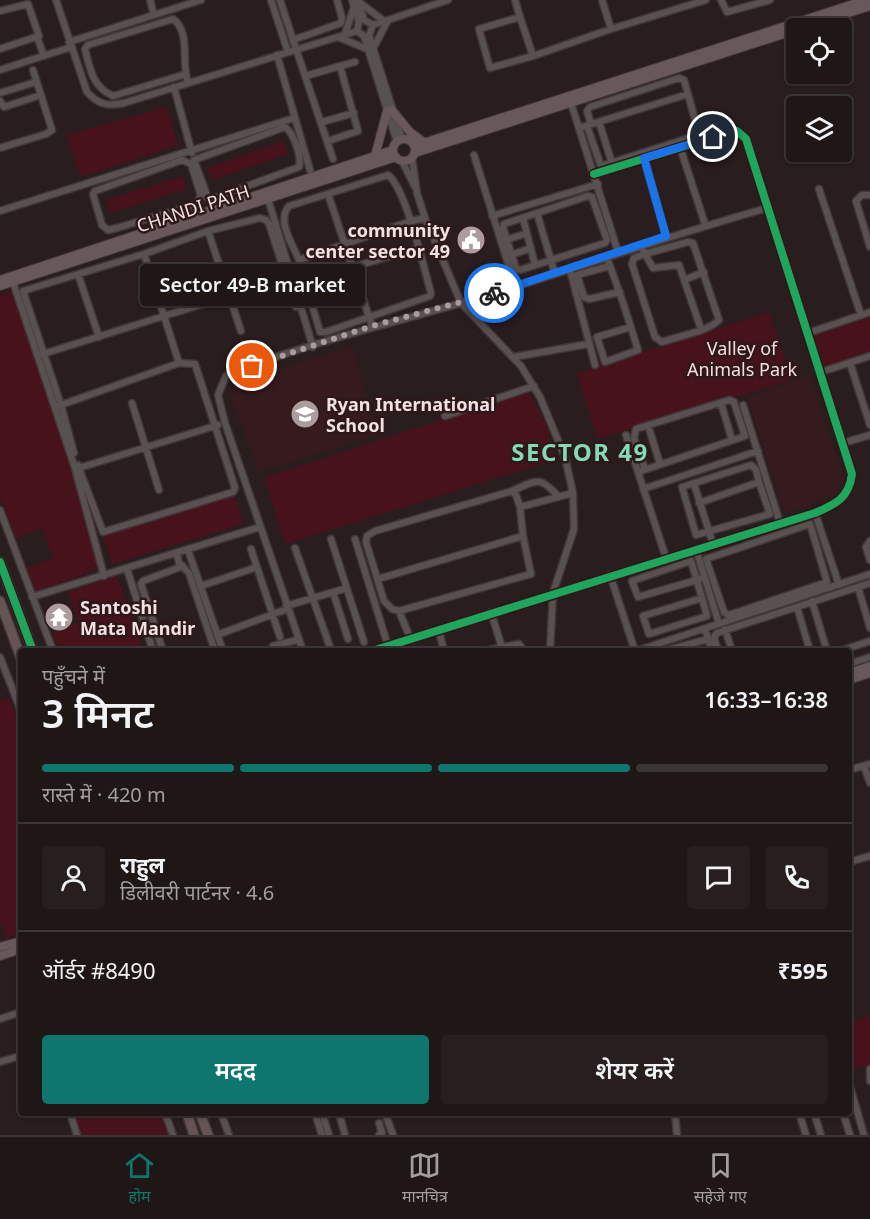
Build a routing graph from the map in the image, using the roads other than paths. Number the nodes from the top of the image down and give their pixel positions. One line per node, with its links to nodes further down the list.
1 (56, 0): 32 (street)
2 (150, 0): 17 (street)
3 (201, 0): 17 (street)
4 (271, 0): 37 (street)
5 (280, 0): 31 (street)
6 (337, 0): 31 (street)
7 (448, 0): 20 (street)
8 (515, 0): 18 (street)
9 (602, 0): 23 (street)
10 (706, 0): 23 (street)
11 (721, 0): 12 (street)
12 (770, 0)
13 (866, 0): 63 (main road)
14 (355, 2): 20 (street); 21 (street); 26 (street)
15 (870, 6): 19 (main road)
16 (0, 11): 29 (street)
17 (154, 15): 30 (street)
18 (520, 17): 40 (street); 40 (street)
19 (833, 18)
20 (386, 20): 22 (street); 36 (street)
21 (362, 21): 22 (street); 24 (street)
22 (373, 25): 28 (street)
23 (611, 28): 40 (street)
24 (357, 30): 26 (street); 28 (street)
25 (786, 33): 54 (main road)
26 (345, 34): 27 (street)
27 (338, 36): 35 (street); 36 (street)
28 (367, 36): 36 (street)
29 (37, 37): 34 (street); 38 (street)
30 (82, 38): 32 (street); 33 (street)
31 (293, 40): 35 (street)
32 (70, 45): 38 (street); 49 (street)
33 (86, 47): 45 (street); 45 (street)
34 (0, 49)
35 (297, 49): 37 (street); 46 (street)
36 (371, 49): 55 (street)
37 (288, 52): 39 (street)
38 (44, 56): 43 (street)
39 (278, 56): 48 (street); 57 (street)
40 (533, 56)
41 (356, 62): 42 (street)
42 (340, 66): 46 (street); 56 (street)
43 (0, 70)
44 (33, 70): 47 (street)
45 (186, 74): 48 (street)
46 (306, 76): 58 (street)
47 (36, 82): 50 (street); 52 (street)
48 (188, 82): 49 (street)
49 (174, 87): 66 (street)
50 (0, 93)
51 (688, 94): 59 (street); 60 (street); 75 (street)
52 (41, 95): 53 (street); 65 (street)
53 (0, 101)
54 (571, 103): 60 (street); 67 (main road)
55 (389, 107): 62 (street); 63 (main road); 69 (main road)
56 (354, 113): 58 (street); 61 (street)
57 (294, 118): 66 (street); 76 (street)
58 (322, 122): 61 (street)
59 (599, 122): 60 (street); 75 (street)
60 (586, 126): 75 (street); 77 (street)
61 (328, 141): 73 (street)
62 (399, 141): 67 (main road); 70 (main road)
63 (425, 143): 67 (main road)
64 (680, 147): 72 (street); 86 (street); 93 (street)
65 (0, 148)
66 (191, 151): 71 (street); 74 (street)
67 (414, 152): 70 (main road); 82 (street)
68 (474, 155): 89 (street)
69 (375, 156): 70 (main road, CHANDI PATH); 117 (main road, CHANDI PATH)
70 (397, 156): 82 (street); 85 (main road, CHANDI PATH)
71 (181, 157): 78 (street); 81 (street); 81 (street)
72 (644, 158): 77 (street); 96 (street)
73 (333, 159)
74 (194, 160): 74 (street)
75 (612, 163)
76 (310, 170)
77 (594, 174): 79 (street)
78 (93, 182): 81 (street); 87 (street)
79 (598, 184): 89 (street); 103 (street)
80 (819, 189): 127 (street)
81 (95, 191)
82 (417, 193): 90 (street)
83 (328, 194): 92 (street); 98 (street); 98 (street)
84 (870, 195): 100 (street)
85 (268, 199): 116 (street); 119 (main road, CHANDI PATH)
86 (767, 208): 93 (street); 134 (street)
87 (0, 212)
88 (537, 213): 91 (street); 108 (street); 108 (street)
89 (492, 216): 121 (street)
90 (425, 218): 92 (street); 124 (street)
91 (523, 218): 95 (street); 97 (street)
92 (411, 222): 98 (street); 101 (street)
93 (705, 224): 96 (street)
94 (208, 231): 105 (street); 116 (street); 123 (street)
95 (527, 232): 97 (street); 102 (street)
96 (666, 236): 99 (street)
97 (506, 240): 106 (street)
98 (345, 244): 111 (street)
99 (640, 245): 103 (street); 104 (street)
100 (870, 246)
101 (418, 248): 111 (street); 129 (street)
102 (531, 248): 106 (street); 109 (street)
103 (618, 252): 107 (street)
104 (645, 254): 113 (street); 118 (street); 132 (street)
105 (144, 255): 114 (street); 128 (street)
106 (511, 255): 109 (street)
107 (607, 258): 110 (street); 112 (street)
108 (551, 260): 109 (street); 115 (street)
109 (535, 265)
110 (610, 266): 122 (street); 122 (street)
111 (352, 267): 129 (street); 129 (street)
112 (570, 270): 115 (street); 136 (street)
113 (704, 272): 118 (street); 132 (street)
114 (78, 274): 135 (street); 138 (street)
115 (555, 274): 121 (street)
116 (289, 278): 123 (street); 125 (street); 137 (street)
117 (0, 280)
118 (684, 280): 132 (street)
119 (13, 282): 120 (main road, CHANDI PATH); 151 (street)
120 (0, 286)
121 (514, 286): 124 (street)
122 (620, 292): 131 (street)
123 (229, 296): 128 (street); 133 (street)
124 (461, 303): 130 (street); 140 (street)
125 (296, 307)
126 (870, 312): 127 (street)
127 (861, 315): 134 (street)
128 (164, 316): 135 (street); 141 (street)
129 (369, 318): 130 (street)
130 (372, 326): 137 (street)
131 (631, 327): 131 (street)
132 (701, 329)
133 (241, 331)
134 (808, 333): 144 (street)
135 (99, 337): 138 (street)
136 (588, 344): 140 (street); 143 (street)
137 (313, 347): 153 (street)
138 (43, 354): 151 (street)
139 (870, 356): 142 (street)
140 (514, 357): 145 (street)
141 (179, 363): 151 (street); 154 (street)
142 (850, 363): 144 (street); 147 (street)
143 (595, 365)
144 (821, 372): 160 (street)
145 (534, 386): 152 (street); 171 (street)
146 (870, 400): 147 (street)
147 (863, 402): 156 (street)
148 (132, 403): 161 (street)
149 (721, 403): 155 (street); 159 (street); 159 (street)
150 (743, 405): 162 (street)
151 (58, 406): 164 (street); 200 (street)
152 (445, 416)
153 (225, 423): 154 (street); 178 (street)
154 (217, 425): 161 (street); 164 (street)
155 (648, 425): 163 (street); 165 (street)
156 (870, 425)
157 (626, 435): 165 (street)
158 (870, 435): 160 (street)
159 (732, 440): 163 (street)
160 (843, 443): 176 (street)
161 (147, 446): 164 (street); 169 (street)
162 (758, 451): 168 (street); 177 (street)
163 (660, 464): 165 (street)
164 (79, 468)
165 (641, 470): 168 (street)
166 (759, 482): 167 (street); 173 (street); 179 (street)
167 (694, 484): 173 (street); 179 (street)
168 (643, 489): 192 (street)
169 (159, 490)
170 (512, 491): 172 (street); 174 (street); 202 (street)
171 (573, 493): 172 (street); 210 (street)
172 (559, 497): 174 (street)
173 (699, 503): 179 (street)
174 (520, 507): 180 (street)
175 (0, 510): 212 (street)
176 (815, 513): 177 (street); 205 (street)
177 (780, 523): 183 (street)
178 (261, 527): 189 (street); 218 (street)
179 (709, 532): 185 (street)
180 (522, 536): 202 (street); 219 (street)
181 (331, 539): 208 (street)
182 (355, 539): 237 (street)
183 (723, 540): 185 (street); 190 (street)
184 (870, 541): 193 (street)
185 (713, 544): 188 (street)
186 (295, 548): 213 (street)
187 (251, 549): 196 (street)
188 (696, 549): 192 (street); 201 (street)
189 (188, 550): 191 (street); 206 (street)
190 (727, 550): 190 (street)
191 (177, 554): 195 (street); 197 (street)
192 (666, 558): 199 (street)
193 (870, 560)
194 (0, 562): 238 (highway)
195 (183, 566): 241 (street); 242 (street)
196 (257, 567): 206 (street); 221 (street)
197 (127, 569): 200 (street); 240 (street)
198 (870, 574): 205 (street)
199 (610, 575): 210 (street); 251 (street)
200 (104, 576): 212 (street)
201 (705, 577): 203 (street); 222 (street)
202 (378, 579): 219 (street)
203 (697, 580): 203 (street); 214 (street)
204 (870, 583): 207 (street)
205 (839, 585): 211 (street)
206 (201, 586): 227 (street)
207 (858, 587): 216 (street); 223 (street)
208 (347, 588): 209 (street); 234 (street)
209 (333, 592): 213 (street); 229 (street)
210 (553, 593): 220 (street); 250 (street)
211 (810, 594): 216 (street); 222 (street)
212 (32, 597): 239 (street)
213 (313, 597): 218 (street); 236 (street)
214 (702, 598): 214 (street)
215 (0, 601): 260 (highway)
216 (813, 602): 217 (street); 258 (street)
217 (796, 607): 226 (street); 257 (street)
218 (286, 608): 221 (street); 231 (street)
219 (399, 611): 232 (street)
220 (491, 612): 225 (street); 247 (street)
221 (273, 615): 227 (street); 228 (street)
222 (721, 623): 224 (street); 226 (street)
223 (870, 628)
224 (705, 629): 230 (street); 252 (street)
225 (439, 631): 232 (street); 246 (street)
226 (725, 631): 255 (street); 256 (street)
227 (218, 635): 243 (street)
228 (280, 637)
229 (348, 639)
230 (708, 639): 253 (street); 254 (street)
231 (297, 640): 235 (street); 244 (street)
232 (411, 640): 237 (street)
233 (870, 641): 259 (street)
234 (364, 642)
235 (273, 646)
236 (330, 646)
237 (388, 646): 245 (street)
238 (32, 648)
239 (52, 648)
240 (152, 648)
241 (162, 648)
242 (214, 648)
243 (222, 648)
244 (301, 648)
245 (382, 648)
246 (443, 648)
247 (502, 648)
248 (505, 648): 249 (street)
249 (522, 648)
250 (550, 648)
251 (634, 648)
252 (645, 648)
253 (675, 648)
254 (711, 648)
255 (717, 648)
256 (731, 648)
257 (809, 648)
258 (826, 648)
259 (849, 648)
260 (18, 650)
261 (0, 657): 268 (street)
262 (870, 657): 263 (street)
263 (852, 663)
264 (870, 666): 265 (main road)
265 (852, 672)
266 (870, 673): 267 (main road)
267 (852, 679)
268 (18, 703)
269 (867, 765): 270 (street); 271 (street)
270 (852, 769)
271 (870, 783)
272 (870, 855): 273 (street)
273 (852, 861)
274 (18, 942): 275 (main road)
275 (0, 947)
276 (18, 950): 277 (main road)
277 (0, 956)
278 (18, 1013): 279 (street)
279 (0, 1019)
280 (18, 1057): 281 (street)
281 (0, 1062)
282 (870, 1069): 283 (street)
283 (870, 1081)
284 (852, 1093): 313 (street)
285 (71, 1116): 299 (street)
286 (166, 1116): 300 (street)
287 (188, 1116): 301 (highway)
288 (201, 1116): 302 (highway)
289 (223, 1116): 303 (street)
290 (316, 1116): 304 (street)
291 (323, 1116): 305 (street)
292 (340, 1116): 306 (street)
293 (387, 1116): 308 (street)
294 (675, 1116): 309 (street)
295 (800, 1116): 310 (street)
296 (815, 1116): 311 (street)
297 (844, 1116): 312 (street)
298 (379, 1123): 307 (street)
299 (77, 1135)
300 (173, 1135)
301 (194, 1135)
302 (208, 1135)
303 (230, 1135)
304 (322, 1135)
305 (329, 1135)
306 (345, 1135)
307 (380, 1135)
308 (393, 1135)
309 (677, 1135)
310 (806, 1135)
311 (821, 1135)
312 (850, 1135)
313 (864, 1135)

